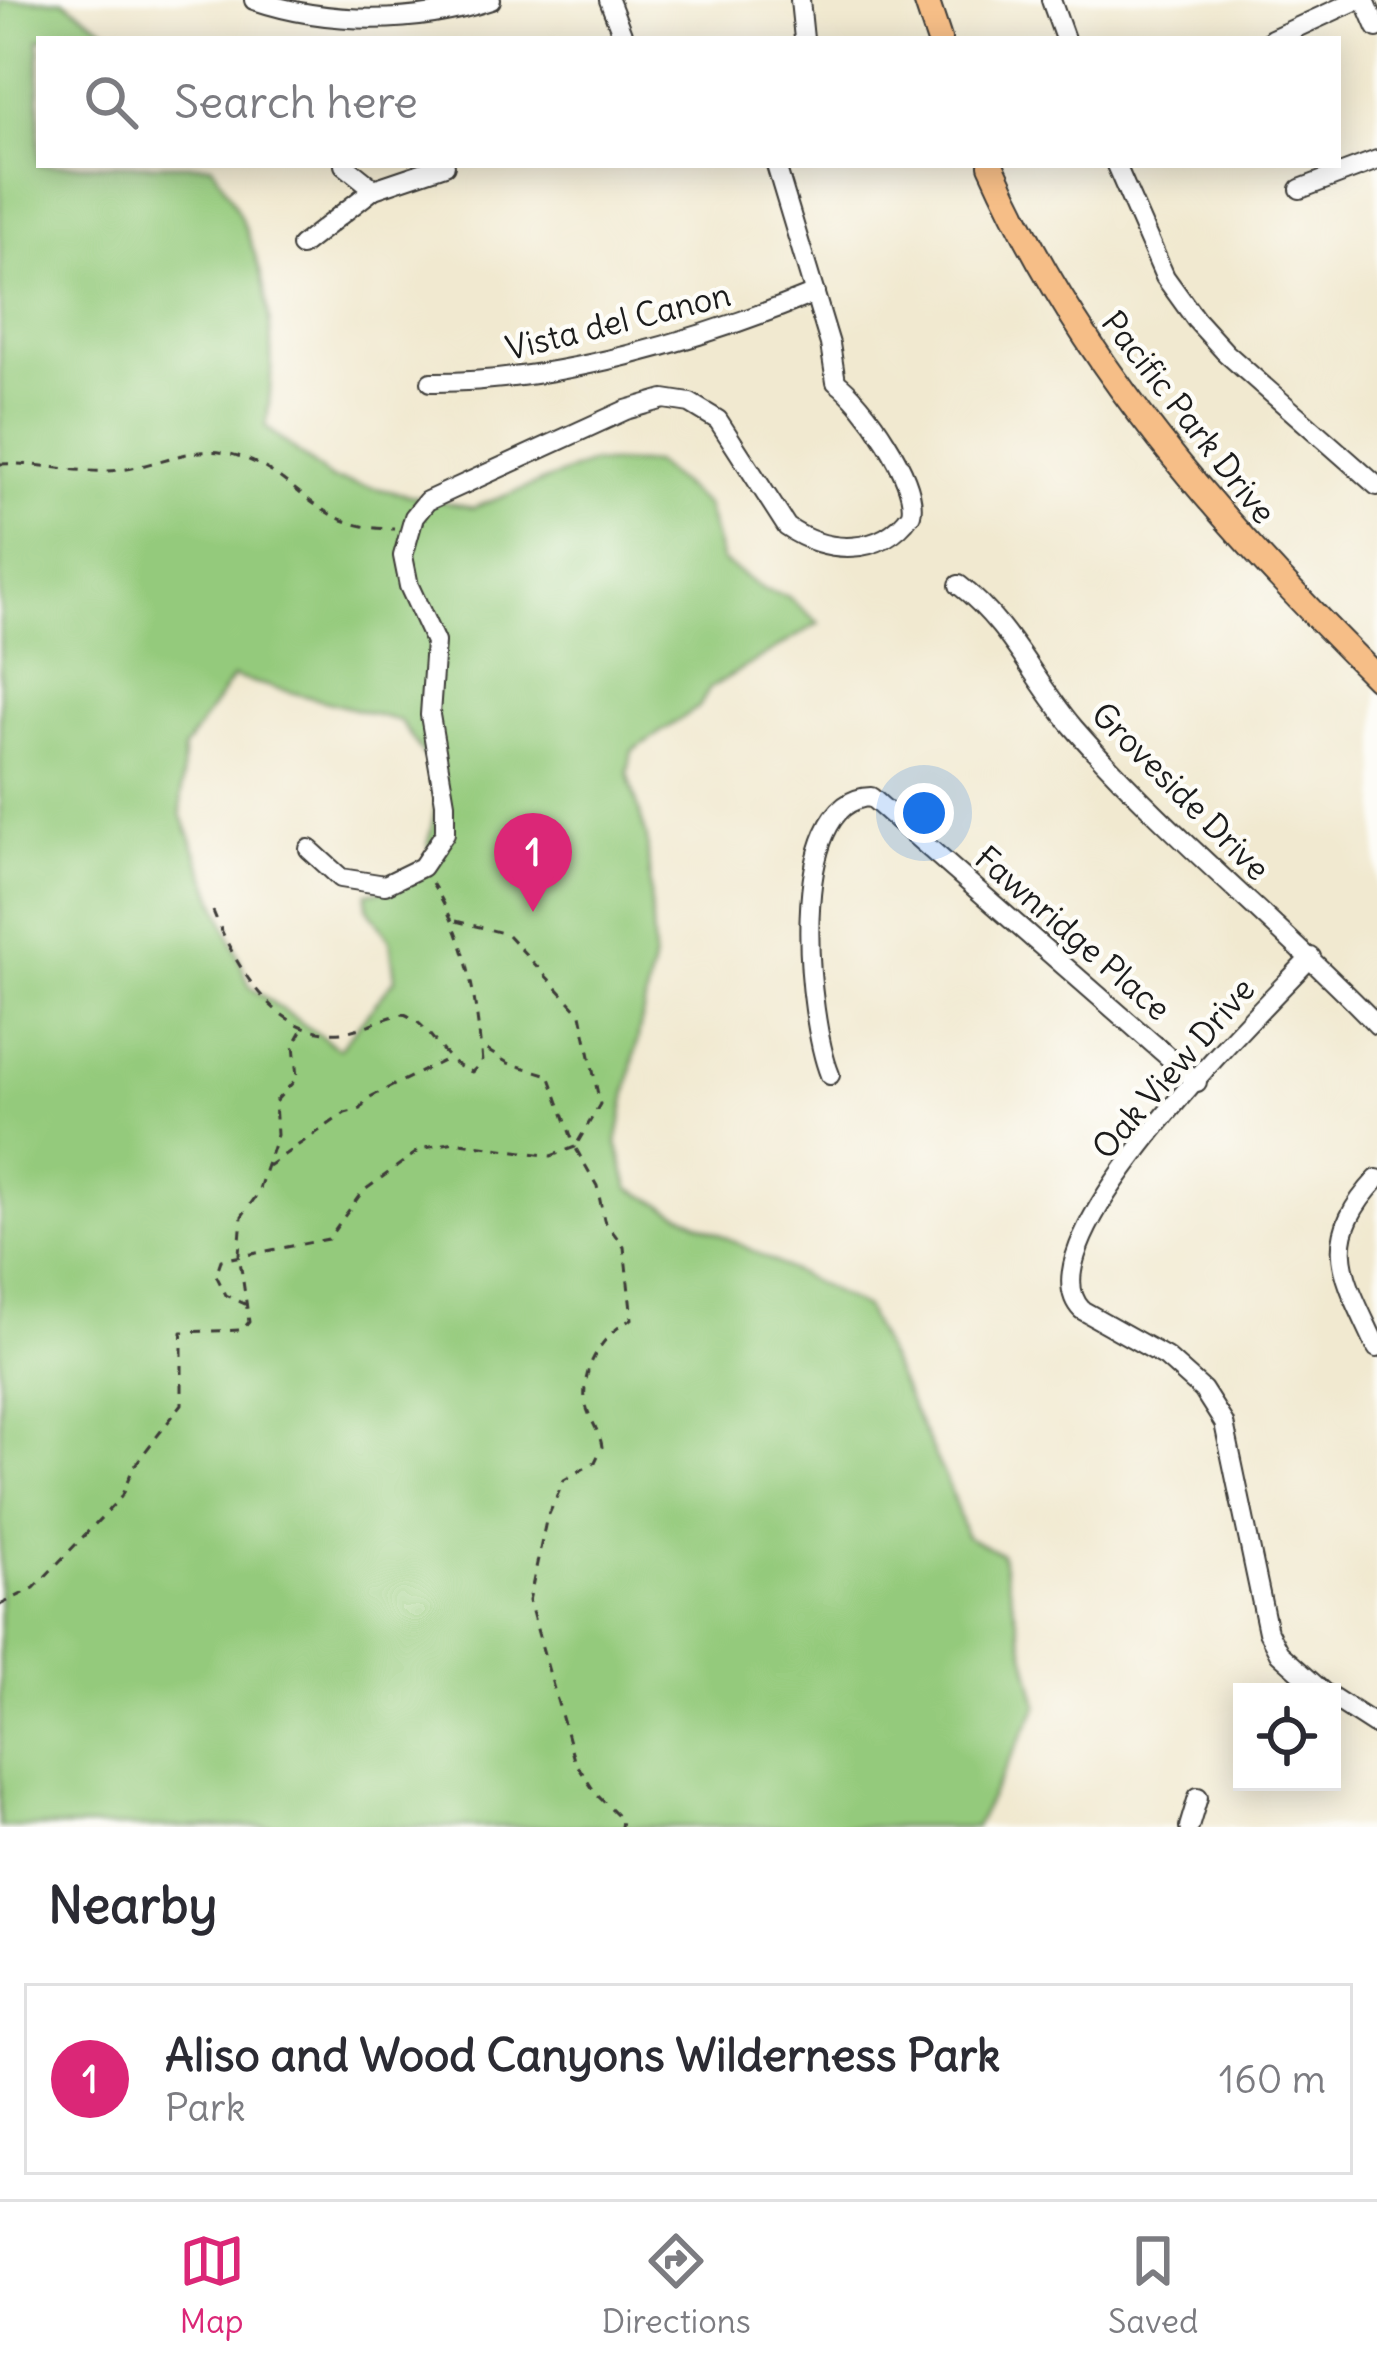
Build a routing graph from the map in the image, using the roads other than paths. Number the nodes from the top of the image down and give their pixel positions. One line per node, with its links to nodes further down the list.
1 (254, 0): 8 (street)
2 (490, 0): 8 (street)
3 (609, 0): 10 (street)
4 (800, 0): 11 (street)
5 (926, 0): 12 (main road)
6 (1051, 0): 13 (street)
7 (1361, 0): 9 (street); 14 (street)
8 (368, 9)
9 (1377, 28)
10 (623, 36)
11 (804, 36)
12 (937, 36)
13 (1064, 36)
14 (1279, 36)
15 (1377, 160): 22 (street)
16 (348, 168): 21 (street)
17 (437, 168): 21 (street)
18 (777, 168): 24 (street)
19 (992, 168): 28 (main road, Pacific Park Drive)
20 (1116, 168): 26 (street)
21 (374, 189): 23 (street)
22 (1300, 189)
23 (301, 246)
24 (815, 293): 25 (street, Vista del Canon); 29 (street)
25 (431, 382)
26 (1377, 485)
27 (959, 585): 30 (street, Groveside Drive)
28 (1377, 678)
29 (309, 849)
30 (1311, 957): 31 (street, Groveside Drive); 33 (street, Oak View Drive)
31 (1377, 1025)
32 (830, 1075): 33 (street, Fawnridge Place)
33 (1197, 1082): 36 (street, Oak View Drive)
34 (1377, 1179): 35 (street)
35 (1377, 1348)
36 (1314, 1683)
37 (1341, 1703): 38 (street)
38 (1377, 1726)
39 (1198, 1797): 40 (street)
40 (1190, 1827)

